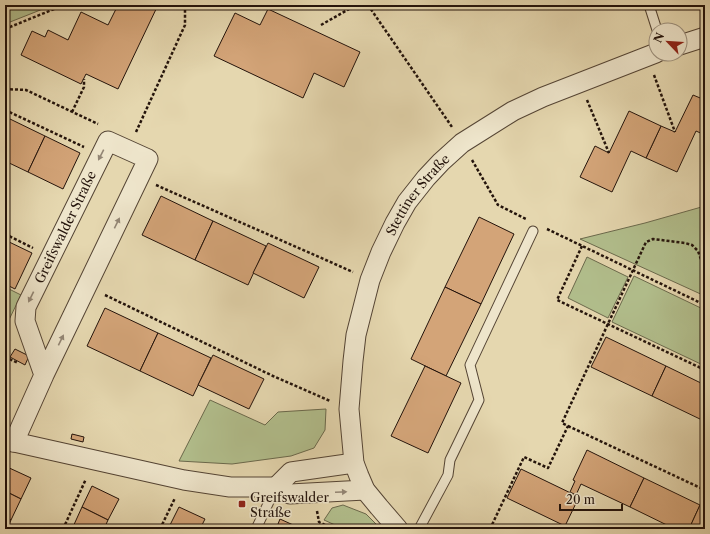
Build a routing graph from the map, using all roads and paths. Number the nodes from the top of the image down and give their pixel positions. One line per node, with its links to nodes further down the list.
1 (64, 5): 8 (path)
2 (185, 5): 20 (path)
3 (356, 5): 7 (path)
4 (368, 5): 21 (path)
5 (649, 5): 6 (lane)
6 (654, 22)
7 (321, 25)
8 (5, 29)
9 (705, 38): 10 (street)
10 (688, 43)
11 (648, 57): 14 (street, Stettiner Straße)
12 (654, 62): 19 (path)
13 (84, 79): 17 (path)
14 (578, 83): 21 (street, Stettiner Straße); 22 (path)
15 (5, 89): 17 (path)
16 (5, 110): 23 (path)
17 (72, 112): 18 (path)
18 (99, 125)
19 (675, 132)
20 (135, 133)
21 (462, 143): 25 (path); 32 (street, Stettiner Straße)
22 (610, 153)
23 (101, 155): 24 (street, Greifswalder Straße); 29 (street, Greifswalder Straße)
24 (139, 177): 32 (path); 33 (street, Greifswalder Straße, one-way to 24)
25 (533, 226): 51 (lane)
26 (547, 229): 28 (path)
27 (5, 234): 29 (path)
28 (582, 246): 31 (path); 35 (path)
29 (51, 256): 37 (street, Greifswalder Straße, one-way to 37)
30 (705, 269): 31 (path)
31 (633, 270): 34 (path); 35 (path)
32 (370, 280): 38 (street, Stettiner Straße)
33 (86, 286): 37 (street, Greifswalder Straße, one-way to 33); 38 (path)
34 (705, 305)
35 (608, 324): 36 (path); 39 (path)
36 (705, 370)
37 (44, 375): 40 (street, Greifswalder Straße)
38 (349, 409): 42 (street, Stettiner Straße)
39 (568, 426): 46 (path); 52 (path)
40 (10, 441): 41 (street)
41 (95, 460): 43 (street); 47 (path)
42 (354, 463): 44 (street); 45 (street, Stettiner Straße)
43 (184, 480): 44 (street); 48 (path)
44 (276, 487): 45 (street, one-way to 45); 49 (lane)
45 (365, 490): 50 (street, Stettiner Straße)
46 (705, 490)
47 (63, 529)
48 (160, 529)
49 (256, 529)
50 (398, 529)
51 (419, 529)
52 (490, 529)

